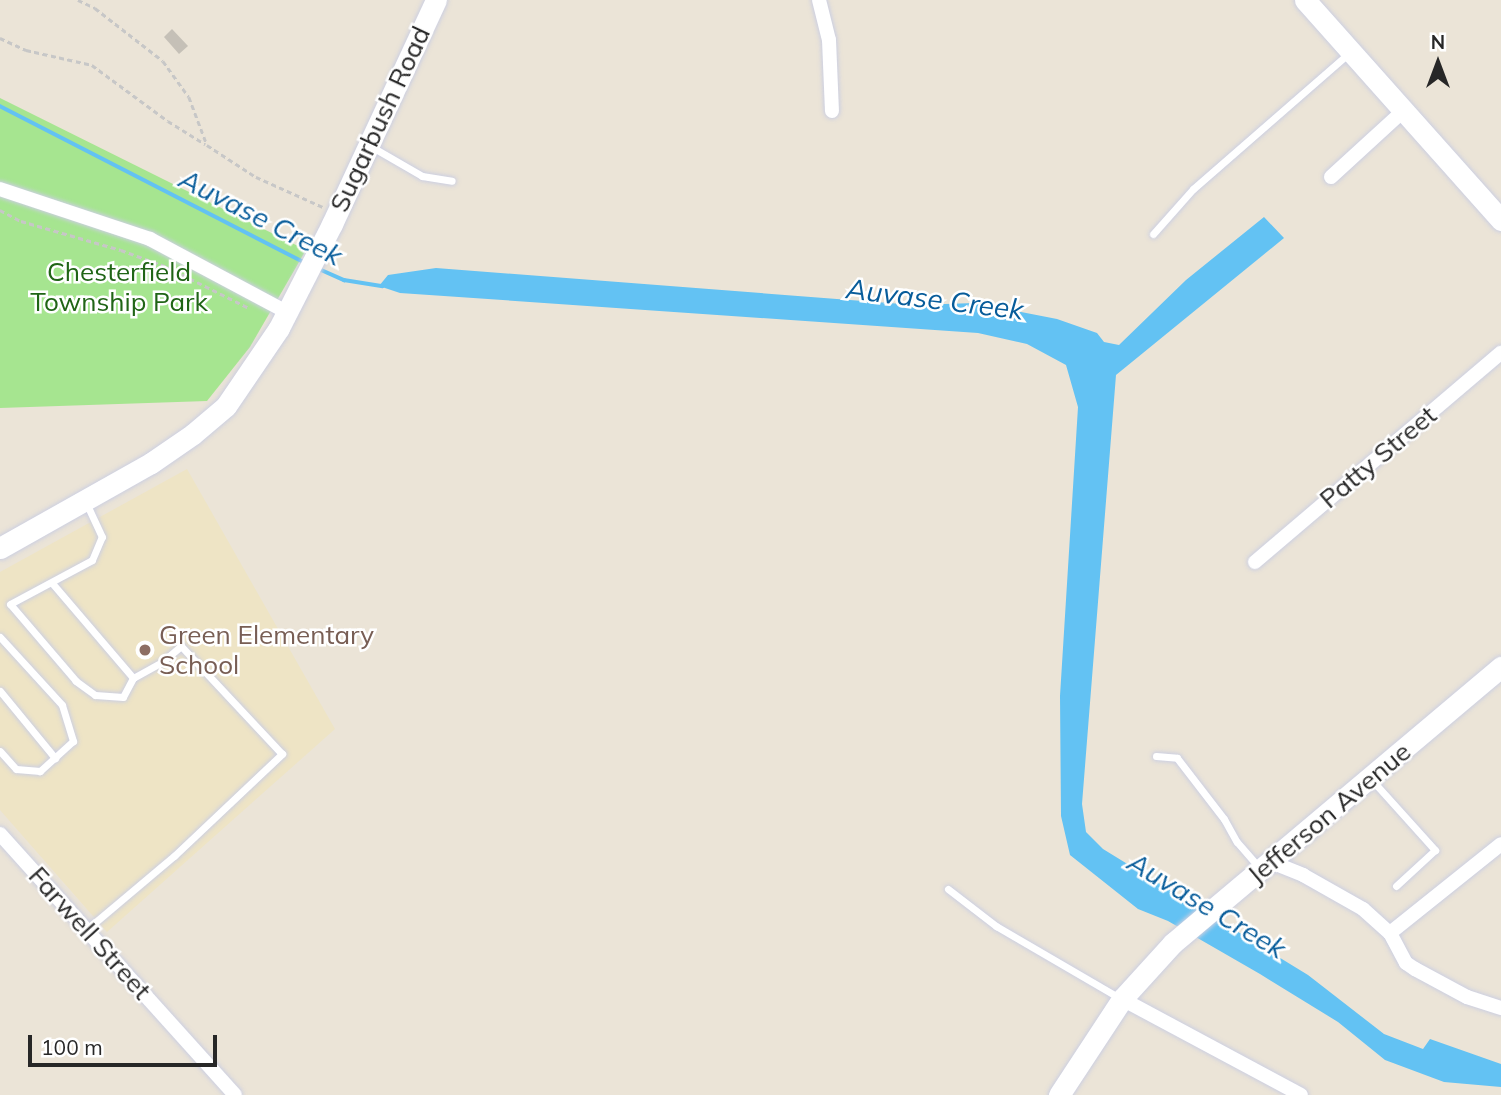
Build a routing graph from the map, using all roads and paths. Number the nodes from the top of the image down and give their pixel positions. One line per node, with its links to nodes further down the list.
1 (78, 0): 9 (path)
2 (436, 0): 10 (street, Sugarbush Road)
3 (819, 0): 7 (street)
4 (1305, 0): 6 (street)
5 (0, 38): 9 (path)
6 (1351, 51): 8 (street); 17 (lane)
7 (832, 111)
8 (1403, 111): 11 (street); 16 (street)
9 (206, 145): 15 (path)
10 (369, 145): 12 (lane); 15 (street, Sugarbush Road)
11 (1331, 177)
12 (452, 181)
13 (0, 189): 18 (street)
14 (0, 210): 19 (path)
15 (337, 213): 18 (street, Sugarbush Road)
16 (1501, 220)
17 (1153, 234)
18 (291, 303): 21 (street, Sugarbush Road)
19 (249, 309)
20 (1501, 352): 23 (street, Patty Street)
21 (85, 502): 22 (street, Sugarbush Road); 24 (lane)
22 (0, 548)
23 (1255, 562)
24 (52, 583): 27 (lane); 27 (lane)
25 (0, 637): 31 (lane)
26 (1501, 667): 32 (street, Jefferson Avenue)
27 (133, 678): 38 (lane)
28 (0, 691): 31 (lane)
29 (0, 751): 31 (lane)
30 (1156, 756): 35 (lane)
31 (55, 758)
32 (1371, 779): 35 (street, Jefferson Avenue); 36 (lane)
33 (0, 834): 38 (street, Farwell Street)
34 (1501, 844): 39 (street)
35 (1266, 866): 39 (street); 40 (street, Jefferson Avenue)
36 (1396, 886)
37 (948, 889): 40 (lane)
38 (86, 930): 42 (street, Farwell Street)
39 (1390, 933): 41 (street)
40 (1122, 999): 43 (street, Jefferson Avenue); 44 (street)
41 (1501, 1008)
42 (236, 1095)
43 (1059, 1095)
44 (1301, 1095)

